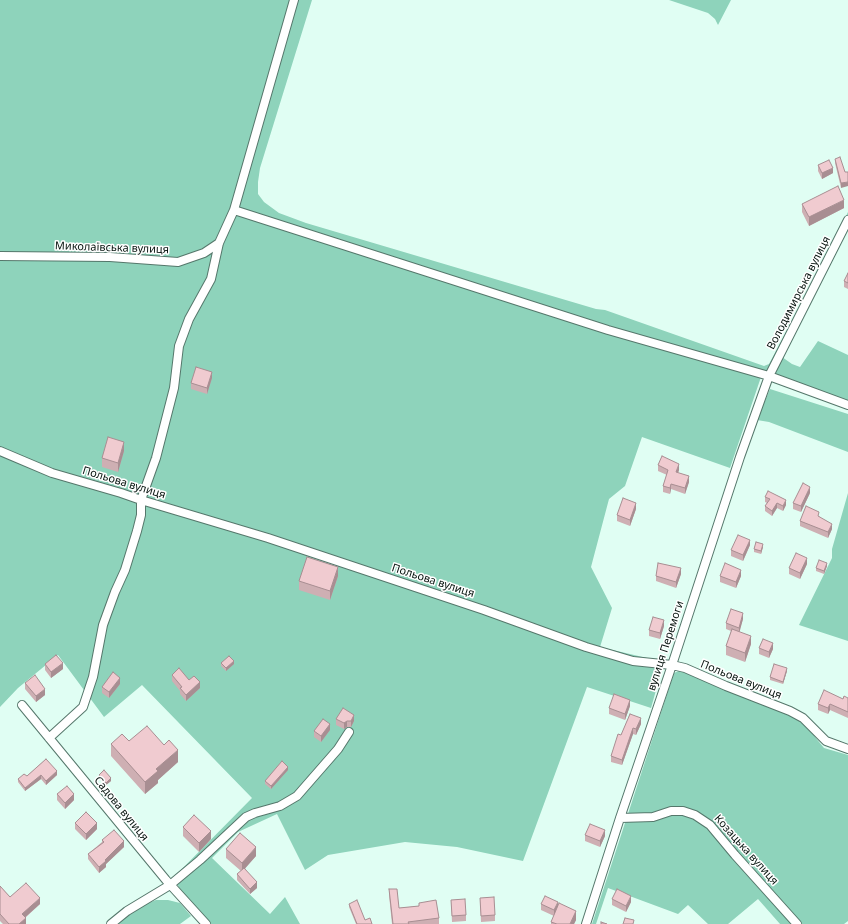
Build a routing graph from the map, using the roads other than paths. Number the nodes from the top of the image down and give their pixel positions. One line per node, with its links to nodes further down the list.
1 (294, 0): 2 (street)
2 (234, 210): 4 (street); 6 (street)
3 (848, 220): 6 (street, Володимирська вулиця)
4 (219, 243): 5 (street, Миколаївська вулиця); 9 (street)
5 (0, 256)
6 (768, 376): 7 (street); 10 (street, вулиця Перемоги)
7 (848, 405)
8 (0, 451): 9 (street, Польова вулиця)
9 (141, 500): 10 (street, Польова вулиця); 13 (street)
10 (672, 665): 14 (street, Польова вулиця); 15 (street, вулиця Перемоги)
11 (22, 705): 13 (street, Садова вулиця)
12 (350, 732): 16 (street)
13 (49, 738): 16 (street, Садова вулиця)
14 (848, 749)
15 (620, 818): 19 (street, вулиця Перемоги); 20 (street, Козацька вулиця)
16 (170, 885): 17 (street); 18 (street, Садова вулиця)
17 (111, 924)
18 (206, 924)
19 (586, 924)
20 (797, 924)

